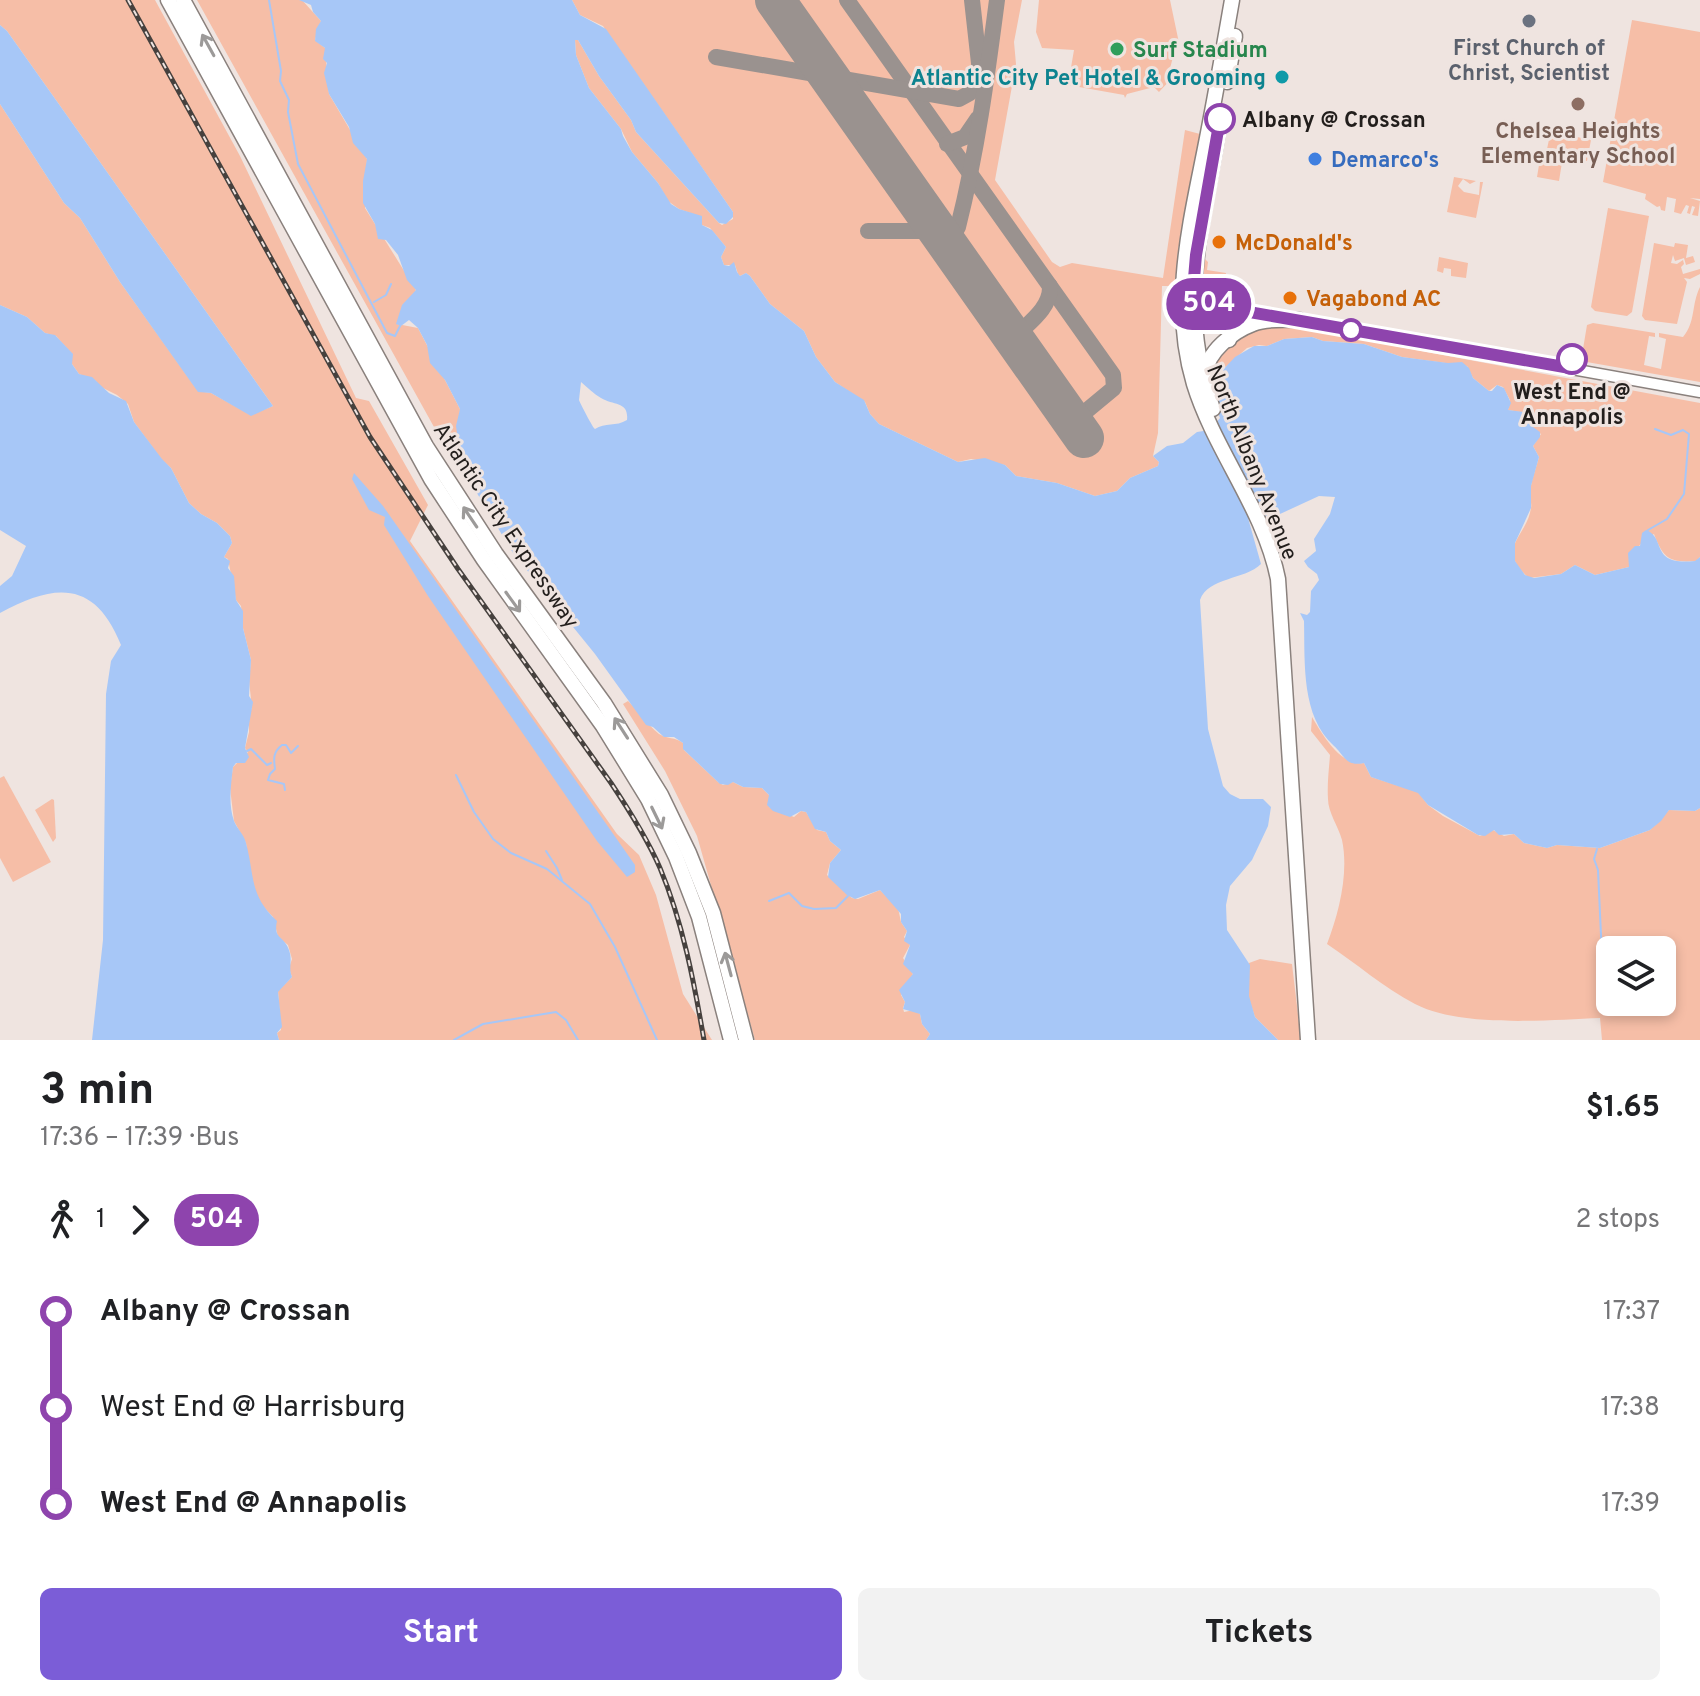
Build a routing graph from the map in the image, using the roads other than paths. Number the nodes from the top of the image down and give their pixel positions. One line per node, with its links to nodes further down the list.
1 (168, 0): 12 (highway, Atlantic City Expressway, one-way to 12)
2 (183, 0): 13 (highway, Atlantic City Expressway, one-way to 2)
3 (1232, 0): 5 (highway, North Albany Avenue)
4 (1242, 0): 5 (highway, North Albany Avenue)
5 (1187, 301): 6 (main road); 10 (highway, North Albany Avenue)
6 (1228, 307): 7 (main road); 8 (highway)
7 (1299, 320): 8 (highway); 9 (main road)
8 (1229, 340): 10 (highway)
9 (1700, 392)
10 (1209, 407): 11 (highway, North Albany Avenue)
11 (1265, 526): 14 (highway, North Albany Avenue); 15 (highway, North Albany Avenue)
12 (731, 1040)
13 (746, 1040)
14 (1308, 1040)
15 (1316, 1040)

